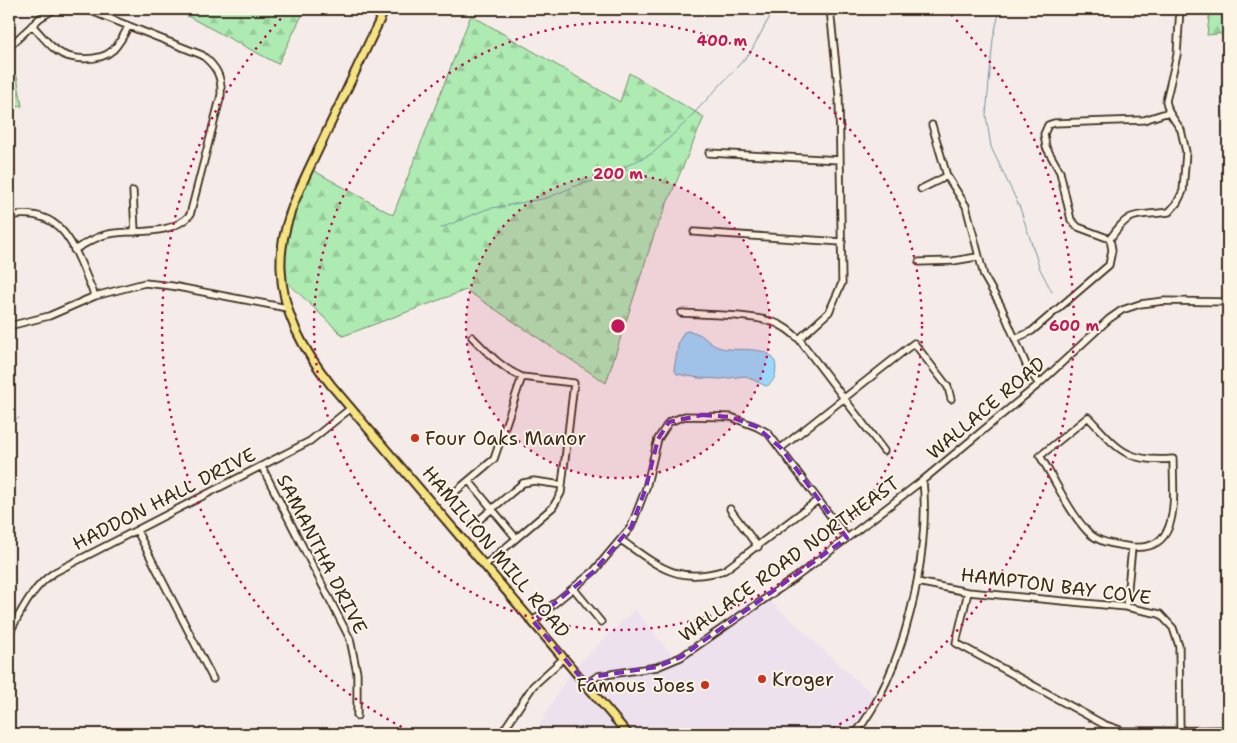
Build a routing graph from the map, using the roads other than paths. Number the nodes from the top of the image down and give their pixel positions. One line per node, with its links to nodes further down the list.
1 (54, 9): 6 (street)
2 (86, 9): 7 (street)
3 (385, 9): 26 (main road, HAMILTON MILL ROAD)
4 (830, 9): 12 (street)
5 (1180, 9): 9 (street)
6 (32, 25): 7 (street); 8 (street)
7 (128, 26): 17 (street)
8 (9, 47)
9 (1168, 112): 19 (street); 19 (street)
10 (932, 126): 13 (street)
11 (709, 152): 12 (street)
12 (840, 160): 20 (street)
13 (947, 176): 14 (street); 22 (street)
14 (922, 189)
15 (133, 191): 17 (street)
16 (9, 216): 21 (street)
17 (134, 232): 21 (street)
18 (694, 232): 20 (street)
19 (1110, 239): 31 (street)
20 (842, 242): 30 (street)
21 (74, 250): 24 (street)
22 (977, 257): 23 (street); 31 (street)
23 (919, 262)
24 (96, 296): 26 (street); 28 (street)
25 (1228, 302): 33 (street, WALLACE ROAD)
26 (287, 308): 36 (main road, HAMILTON MILL ROAD)
27 (681, 313): 30 (street)
28 (9, 326)
29 (472, 337): 32 (street)
30 (799, 339): 34 (street)
31 (1015, 339): 33 (street)
32 (522, 377): 41 (street); 42 (street)
33 (1039, 384): 40 (street, WALLACE ROAD)
34 (843, 399): 35 (street); 37 (street); 38 (street)
35 (951, 399)
36 (351, 408): 39 (street, HADDON HALL DRIVE); 54 (main road, HAMILTON MILL ROAD)
37 (781, 448): 44 (street); 51 (street)
38 (884, 451)
39 (262, 466): 48 (street, HADDON HALL DRIVE); 65 (street, SAMANTHA DRIVE)
40 (923, 480): 50 (street, WALLACE ROAD NORTHEAST); 55 (street)
41 (469, 481): 43 (street); 45 (street)
42 (562, 485): 45 (street); 49 (street)
43 (449, 497)
44 (818, 500): 50 (street); 52 (street)
45 (492, 509): 47 (street); 49 (street)
46 (730, 509): 52 (street)
47 (473, 525)
48 (137, 531): 61 (street, HADDON HALL DRIVE); 63 (street)
49 (516, 538): 54 (street)
50 (847, 538): 64 (street, WALLACE ROAD NORTHEAST)
51 (621, 540): 52 (street); 56 (street)
52 (758, 547)
53 (1132, 548): 53 (street); 58 (street)
54 (485, 565): 59 (main road, HAMILTON MILL ROAD)
55 (916, 582): 57 (street, HAMPTON BAY COVE); 70 (street)
56 (574, 589): 59 (street); 60 (street)
57 (968, 592): 58 (street, HAMPTON BAY COVE); 66 (street)
58 (1126, 607): 66 (street, HAMPTON BAY COVE)
59 (533, 621): 62 (main road, HAMILTON MILL ROAD)
60 (601, 622)
61 (9, 634)
62 (564, 658): 64 (main road, HAMILTON MILL ROAD); 68 (street)
63 (213, 679)
64 (586, 684): 69 (main road, HAMILTON MILL ROAD)
65 (357, 716)
66 (1180, 730): 67 (street)
67 (1228, 730)
68 (501, 734)
69 (628, 734)
70 (855, 734)

